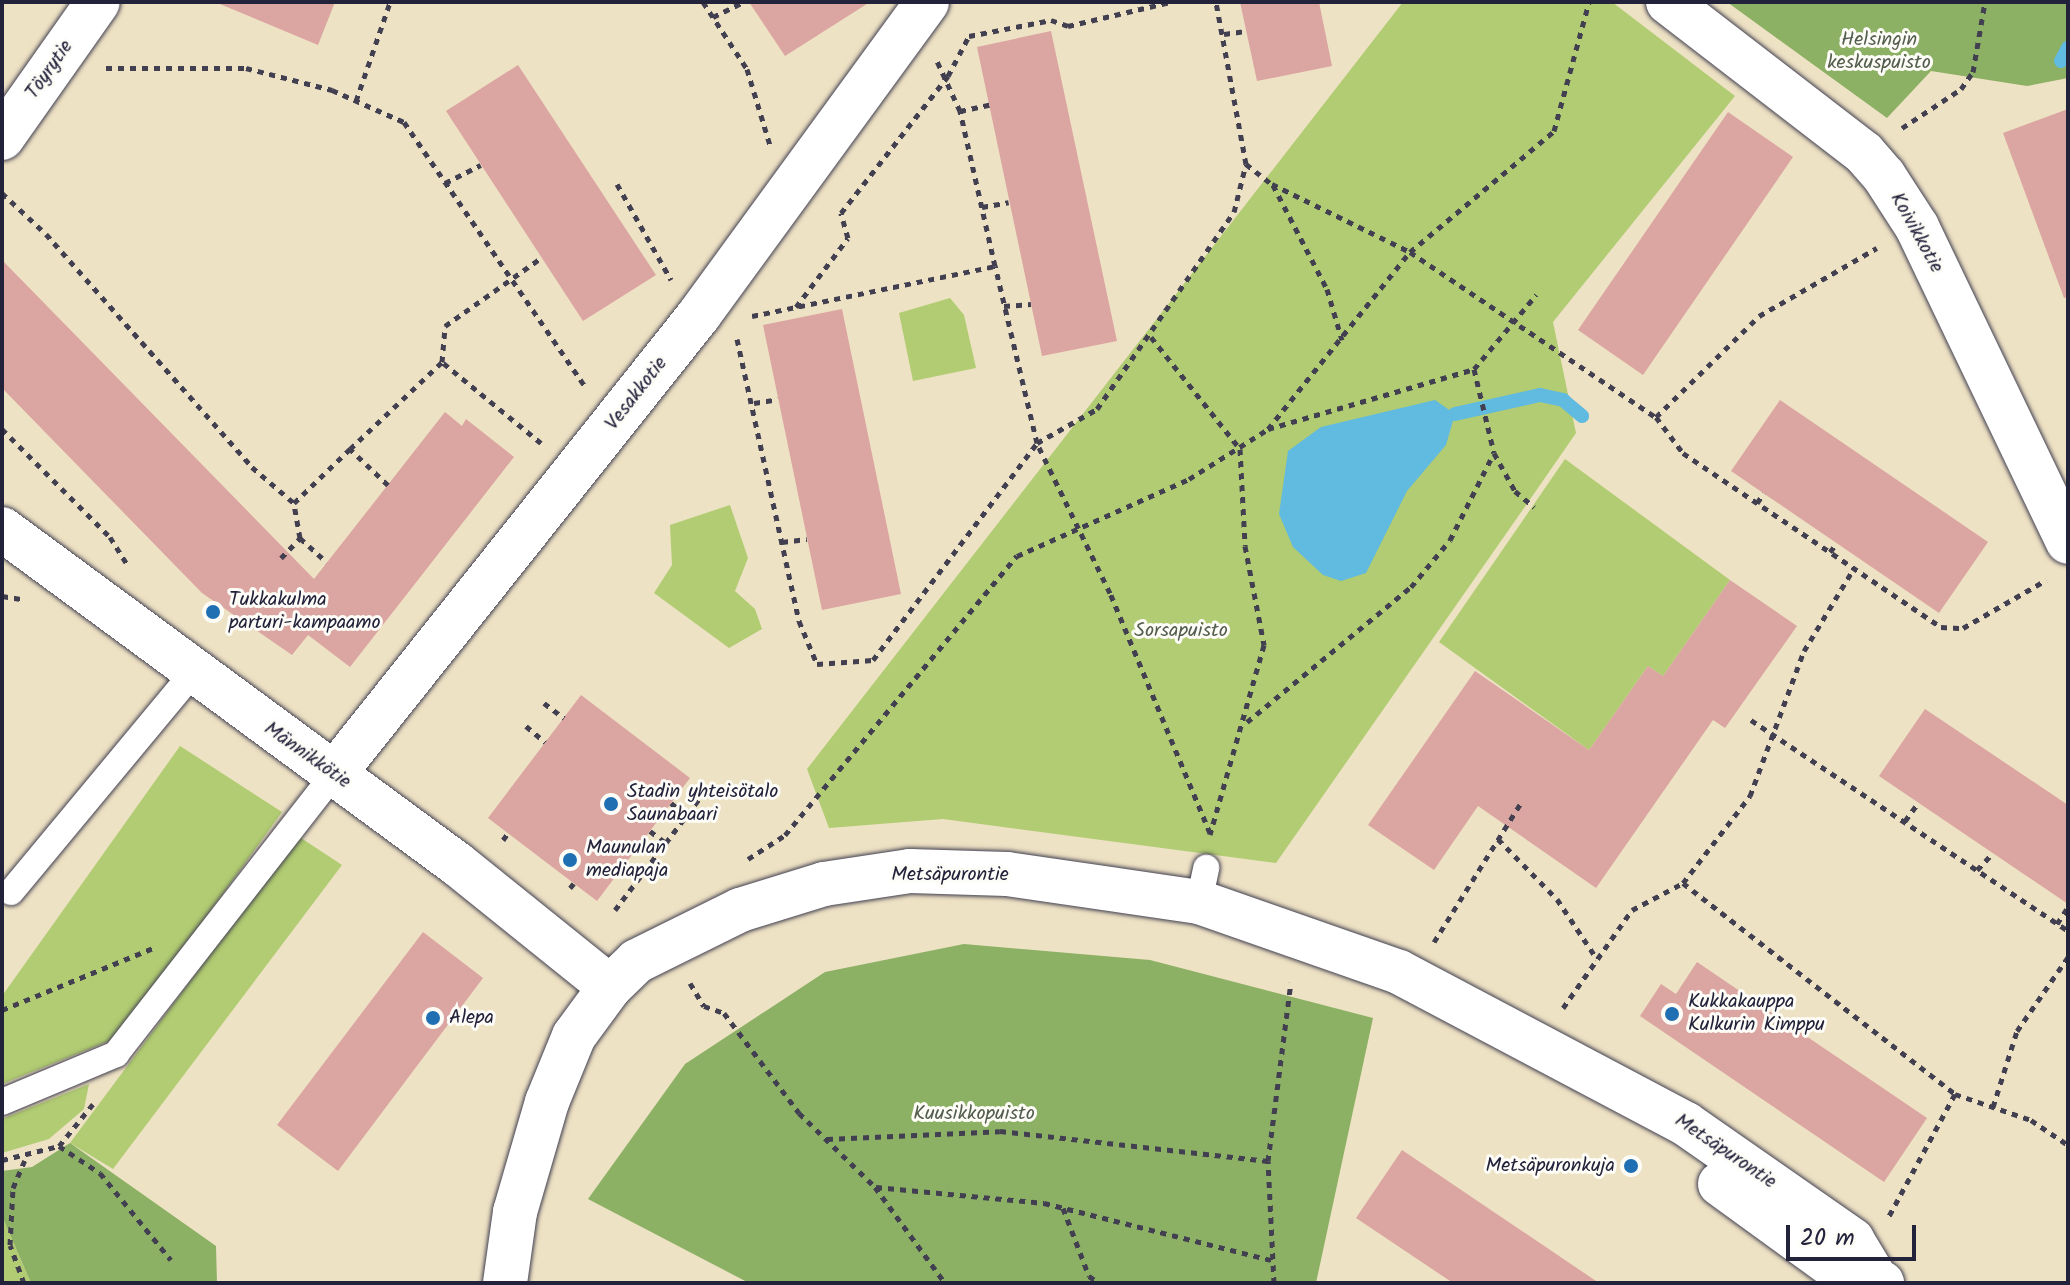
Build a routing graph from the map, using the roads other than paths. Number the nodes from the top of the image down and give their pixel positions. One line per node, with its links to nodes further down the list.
1 (98, 2): 4 (street, Töyrytie)
2 (1668, 2): 6 (street, Koivikkotie)
3 (916, 16): 8 (street, Vesakkotie)
4 (2, 138)
5 (2, 529): 7 (street, Männikkötie)
6 (2062, 558)
7 (193, 673): 8 (street, Männikkötie); 9 (lane)
8 (333, 775): 10 (street, Männikkötie); 11 (lane)
9 (11, 892)
10 (610, 987): 12 (street, Metsäpurontie); 13 (street, Metsäpurontie)
11 (2, 1102)
12 (1879, 1281)
13 (505, 1283)

